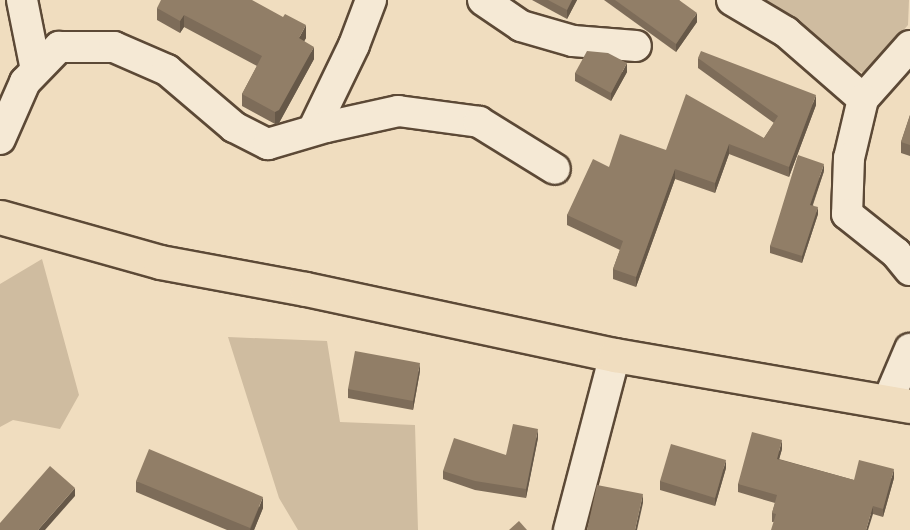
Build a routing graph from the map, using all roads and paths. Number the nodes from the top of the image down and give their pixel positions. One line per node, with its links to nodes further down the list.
1 (22, 0): 7 (street)
2 (371, 0): 9 (street)
3 (483, 0): 5 (street)
4 (732, 0): 8 (street)
5 (636, 46)
6 (910, 46): 8 (street)
7 (36, 70): 9 (street); 10 (street)
8 (863, 99): 13 (street)
9 (313, 130): 11 (street)
10 (0, 139)
11 (555, 169)
12 (0, 217): 15 (main road)
13 (910, 270)
14 (910, 349): 16 (street)
15 (615, 355): 16 (main road); 17 (street)
16 (899, 404)
17 (568, 530)

